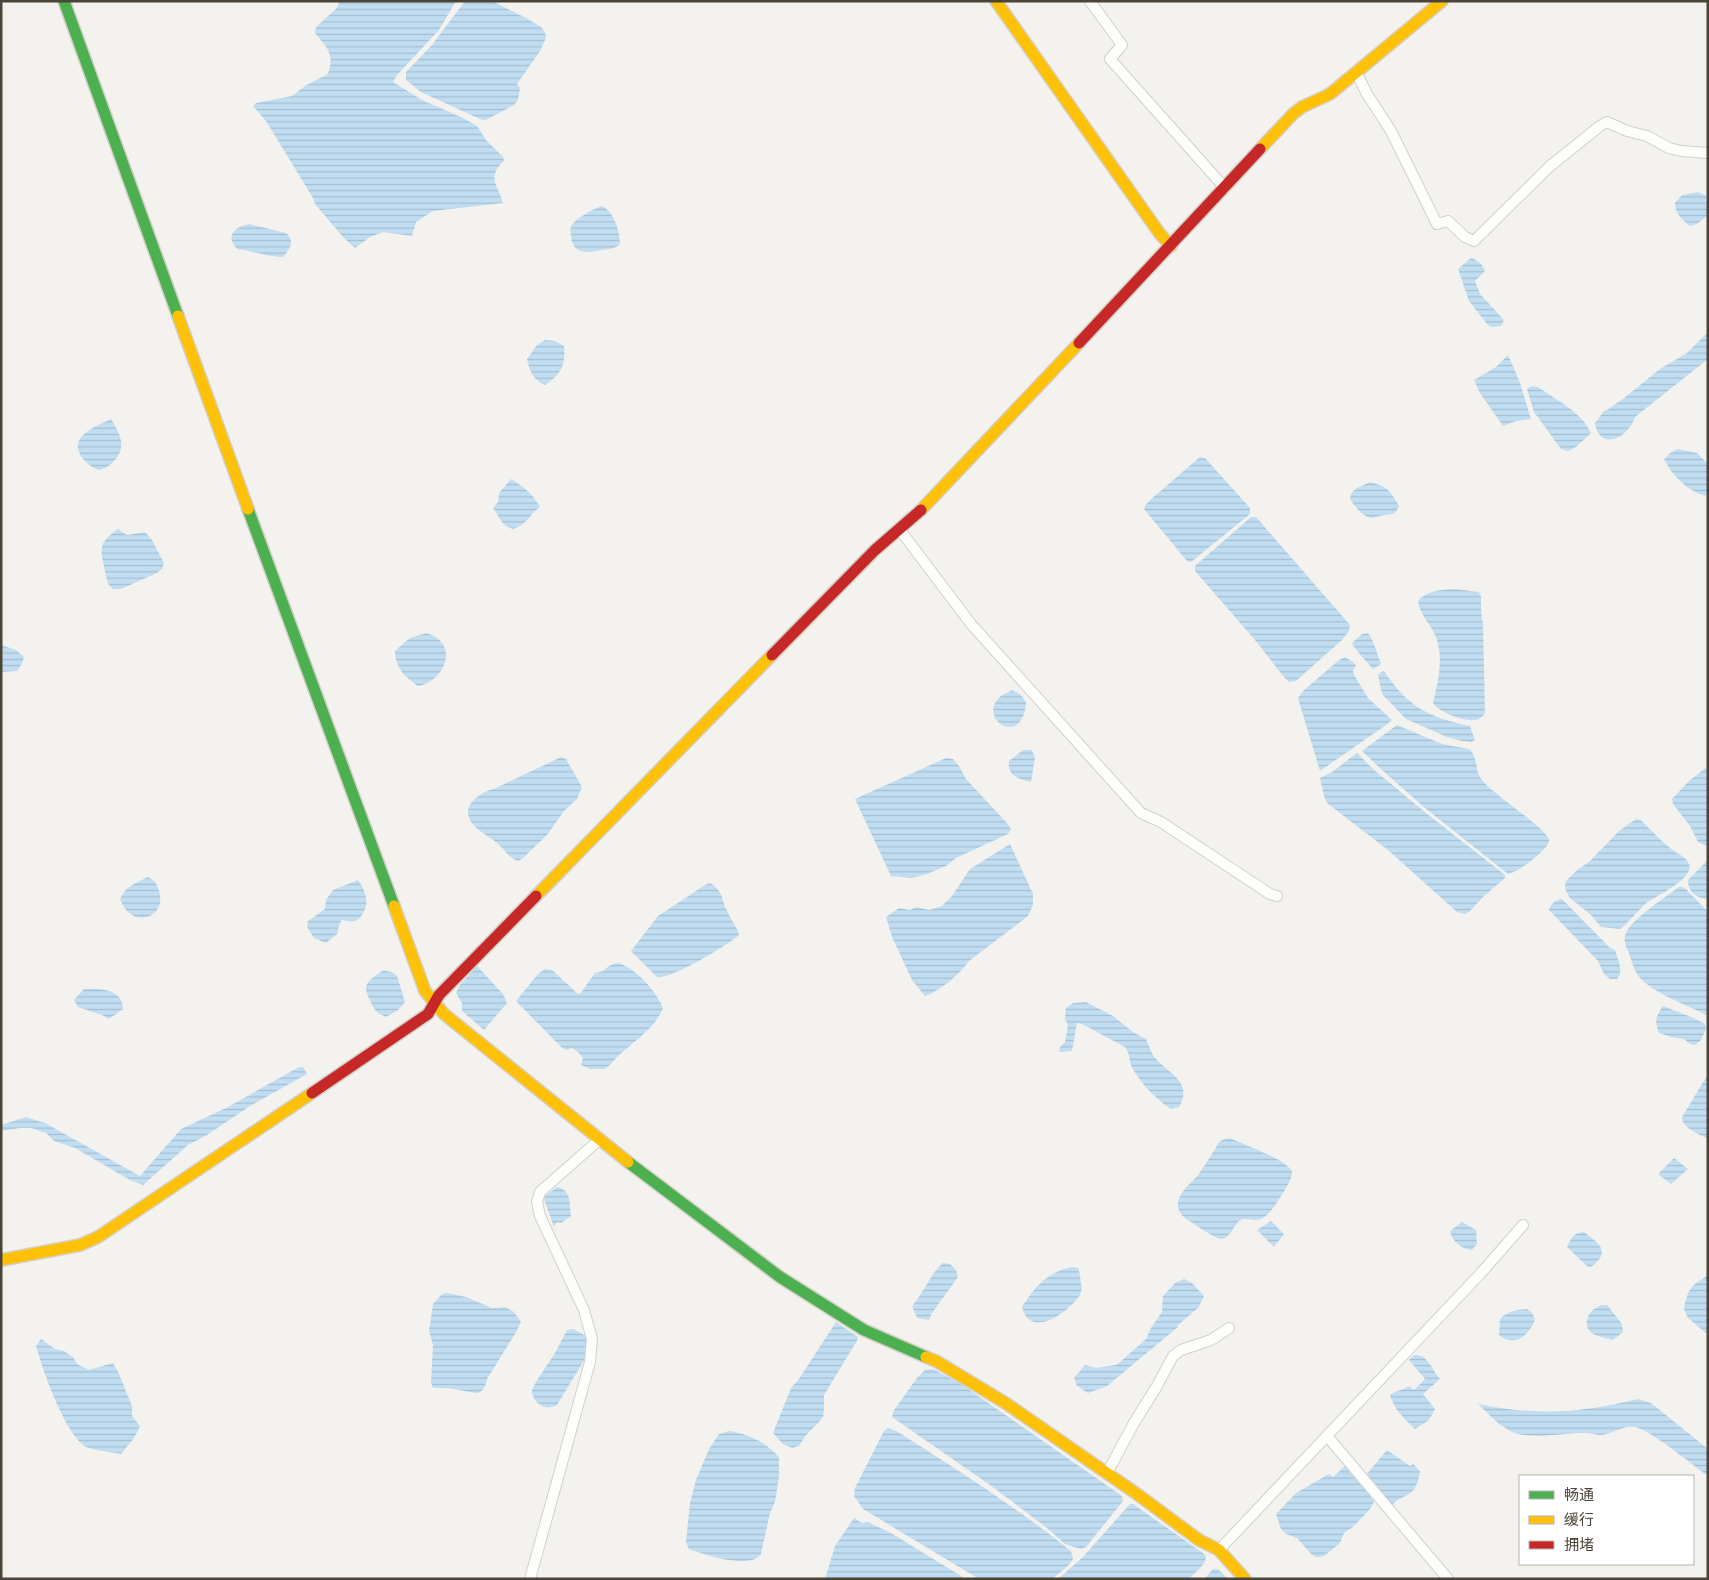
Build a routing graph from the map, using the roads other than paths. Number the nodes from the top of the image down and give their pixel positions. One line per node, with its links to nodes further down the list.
1 (64, 1): 11 (street)
2 (996, 1): 8 (street)
3 (1090, 1): 7 (street)
4 (1442, 1): 5 (street)
5 (1357, 74): 6 (street); 7 (street)
6 (1708, 153)
7 (1225, 188): 8 (street)
8 (1171, 246): 9 (street)
9 (900, 530): 10 (street); 11 (street)
10 (1277, 896)
11 (435, 1002): 12 (street); 14 (street)
12 (599, 1140): 17 (street); 19 (street)
13 (1523, 1225): 16 (street)
14 (1, 1260)
15 (1228, 1328): 17 (street)
16 (1327, 1436): 18 (street); 21 (street)
17 (1107, 1473): 18 (street)
18 (1219, 1550): 20 (street)
19 (530, 1579)
20 (1245, 1579)
21 (1448, 1579)

